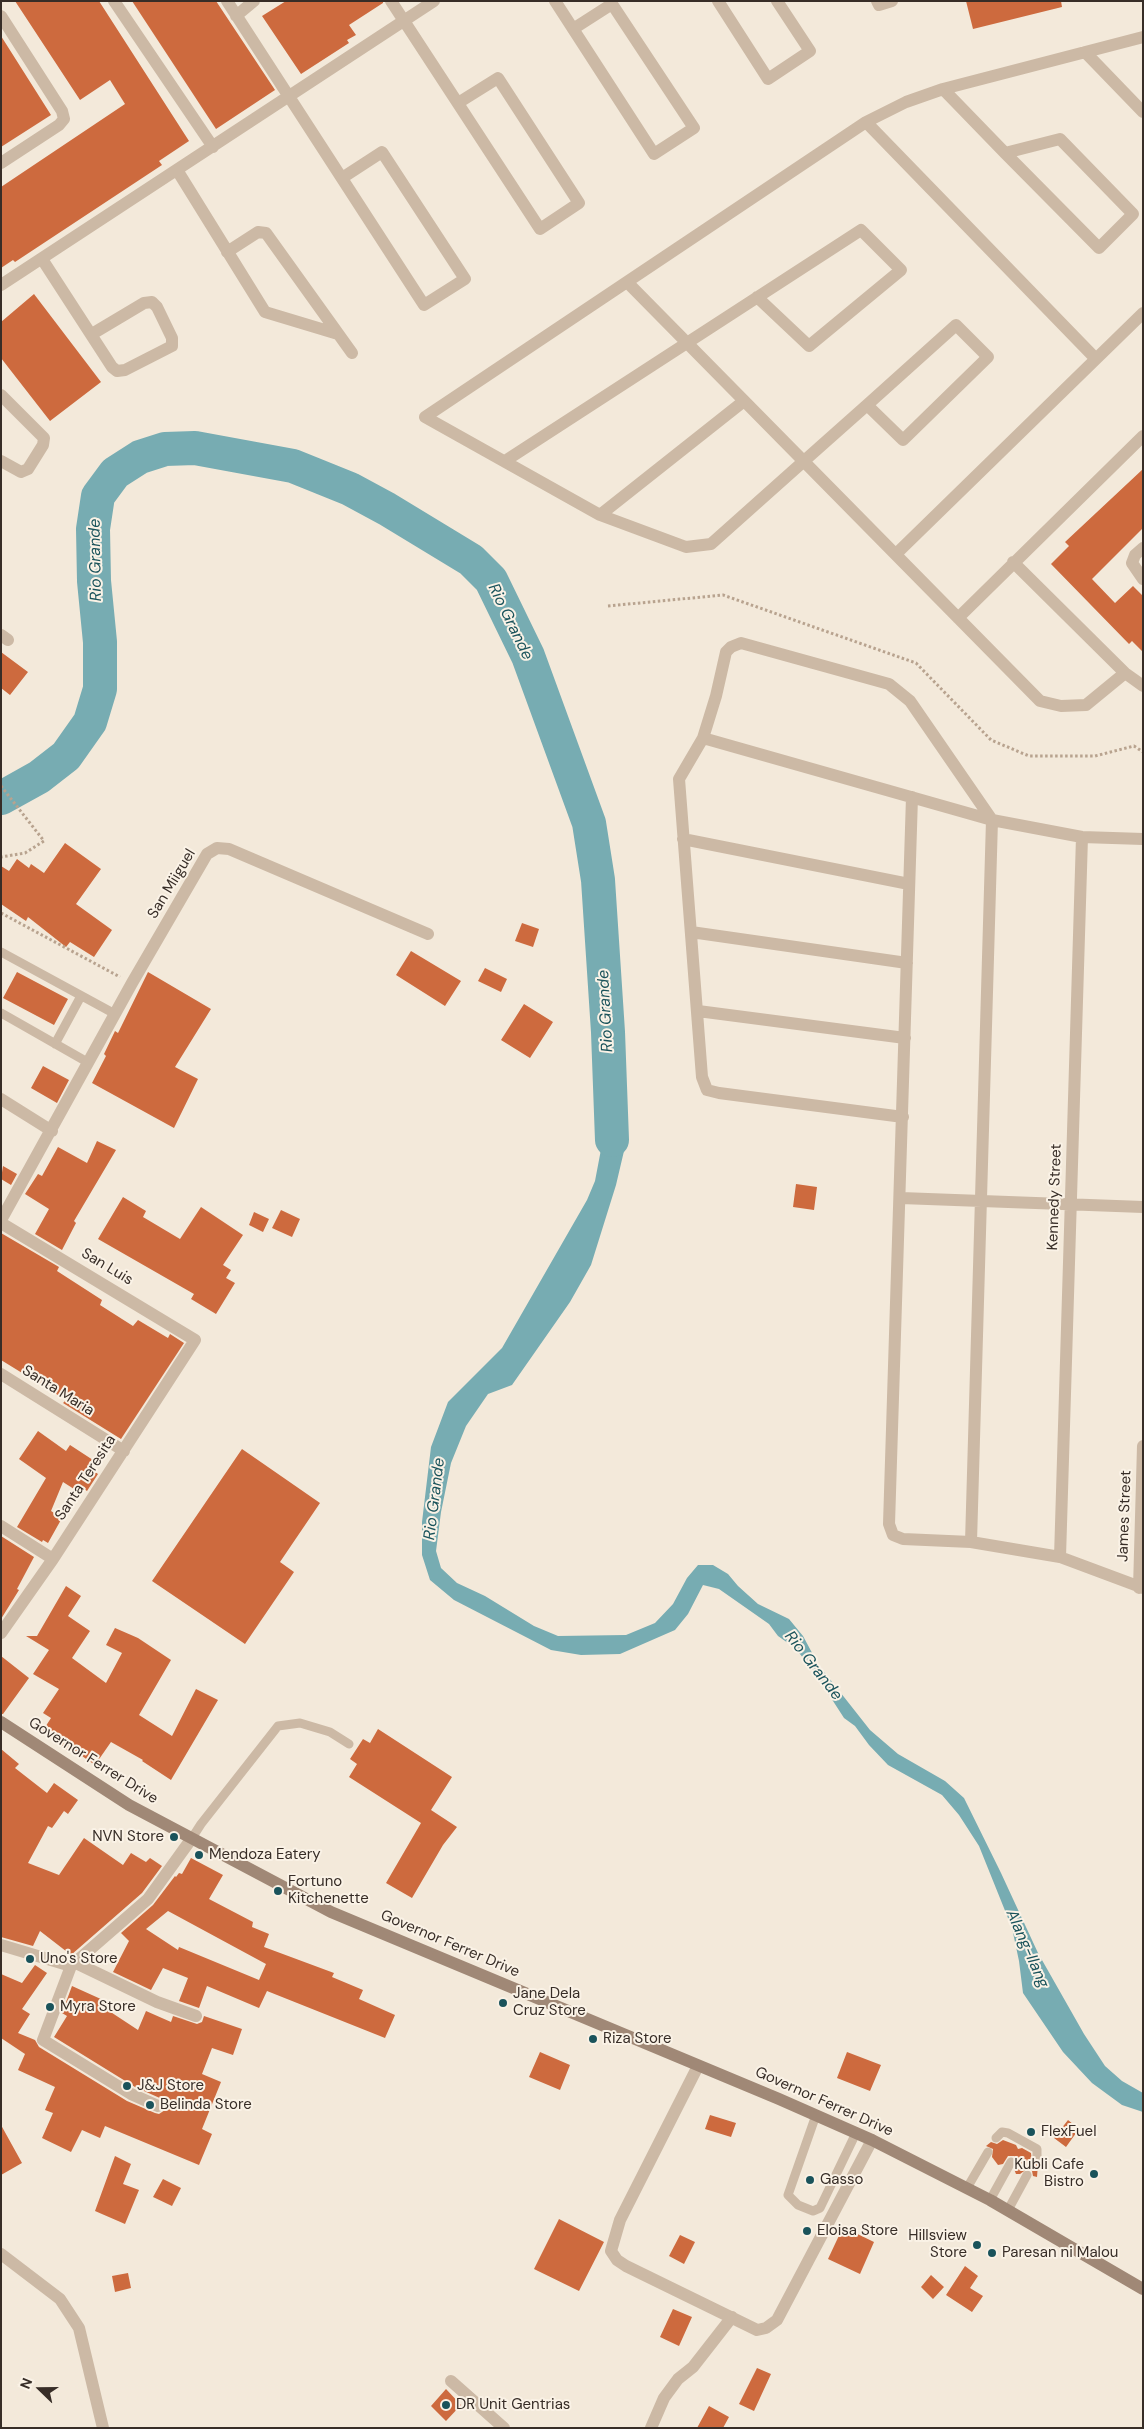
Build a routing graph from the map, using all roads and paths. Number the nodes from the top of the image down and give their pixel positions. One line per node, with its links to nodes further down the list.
1 (114, 1): 22 (street)
2 (227, 1): 12 (street)
3 (254, 1): 12 (street)
4 (391, 1): 13 (street)
5 (434, 1): 13 (street)
6 (555, 1): 14 (street)
7 (718, 1): 8 (street)
8 (777, 1)
9 (877, 1): 10 (street)
10 (892, 1)
11 (1, 16): 24 (street)
12 (236, 16): 18 (street)
13 (405, 21): 18 (street); 19 (street)
14 (573, 29): 14 (street)
15 (1143, 37): 16 (street)
16 (1085, 52): 17 (street); 20 (street)
17 (943, 89): 21 (street); 23 (street)
18 (289, 96): 22 (street); 26 (street)
19 (458, 103): 19 (street)
20 (1143, 112)
21 (866, 122): 29 (street); 37 (street)
22 (213, 147): 25 (street)
23 (1005, 153): 23 (street)
24 (1, 163)
25 (177, 170): 27 (street); 28 (street)
26 (342, 178): 26 (street)
27 (227, 252): 34 (street); 34 (street)
28 (42, 259): 30 (street); 33 (street)
29 (627, 282): 35 (street); 43 (street)
30 (1, 286)
31 (757, 297): 31 (street); 35 (street)
32 (1143, 313): 37 (street)
33 (92, 334): 33 (street)
34 (338, 334): 36 (street)
35 (687, 343): 39 (street); 43 (street)
36 (352, 353)
37 (1096, 359): 47 (street)
38 (2, 396): 42 (street)
39 (744, 401): 44 (street); 45 (street)
40 (867, 405): 40 (street); 44 (street)
41 (1143, 436): 48 (street)
42 (1, 461)
43 (505, 461): 45 (street)
44 (804, 462): 45 (street); 47 (street)
45 (600, 515)
46 (1143, 548): 49 (street)
47 (896, 554): 50 (street)
48 (1013, 562): 50 (street); 51 (street)
49 (1143, 579)
50 (958, 618): 51 (street)
51 (1126, 673): 52 (street)
52 (1143, 686)
53 (703, 738): 55 (street); 56 (street); 58 (street)
54 (1, 786): 60 (path)
55 (912, 797): 56 (street); 61 (street)
56 (992, 820): 57 (street); 79 (street)
57 (1082, 837): 59 (street); 80 (street, Kennedy Street)
58 (684, 839): 61 (street); 63 (street)
59 (1143, 839)
60 (1, 857)
61 (909, 884): 66 (street)
62 (1, 913): 67 (path)
63 (691, 932): 66 (street); 69 (street)
64 (428, 934): 67 (street, San Miiguel)
65 (1, 952): 68 (lane)
66 (907, 963): 72 (street)
67 (132, 983): 71 (street)
68 (81, 996): 71 (lane); 73 (lane)
69 (698, 1011): 72 (street); 76 (street)
70 (1, 1013): 73 (lane)
71 (115, 1014): 74 (street)
72 (905, 1038): 76 (street)
73 (54, 1044): 74 (lane)
74 (89, 1063): 77 (street)
75 (1, 1099): 77 (street)
76 (903, 1118): 78 (street)
77 (52, 1131): 82 (street)
78 (900, 1198): 79 (street); 88 (street)
79 (981, 1201): 80 (street); 88 (street)
80 (1071, 1205): 81 (street); 89 (street, Kennedy Street)
81 (1143, 1208)
82 (1, 1222): 83 (street, San Luis)
83 (196, 1340): 86 (street, Santa Teresita)
84 (1, 1374): 86 (street, Santa Maria)
85 (1143, 1446): 91 (street, James Street)
86 (124, 1451): 90 (street, Santa Teresita)
87 (1, 1526): 90 (street)
88 (971, 1542): 89 (street)
89 (1060, 1557): 91 (street)
90 (53, 1559): 92 (street, Santa Teresita)
91 (1141, 1588)
92 (1, 1633)
93 (1, 1722): 95 (main road, Governor Ferrer Drive)
94 (349, 1744): 95 (lane)
95 (192, 1838): 97 (street); 99 (main road, Governor Ferrer Drive)
96 (1, 1945): 97 (street)
97 (74, 1964): 98 (street); 100 (street)
98 (196, 2016)
99 (698, 2066): 101 (main road, Governor Ferrer Drive); 114 (street)
100 (158, 2106)
101 (816, 2115): 102 (main road, Governor Ferrer Drive); 102 (lane)
102 (856, 2133): 104 (main road, Governor Ferrer Drive)
103 (996, 2138): 106 (lane)
104 (872, 2140): 109 (main road, Governor Ferrer Drive); 114 (street)
105 (988, 2152): 109 (lane)
106 (1037, 2158)
107 (1011, 2162): 110 (lane)
108 (1027, 2175): 111 (lane)
109 (967, 2188): 110 (main road, Governor Ferrer Drive)
110 (990, 2200): 111 (main road, Governor Ferrer Drive)
111 (1008, 2210): 113 (main road, Governor Ferrer Drive)
112 (1, 2254): 116 (street)
113 (1143, 2289)
114 (732, 2317): 118 (street)
115 (451, 2381): 117 (street)
116 (103, 2428)
117 (504, 2428)
118 (651, 2428)

